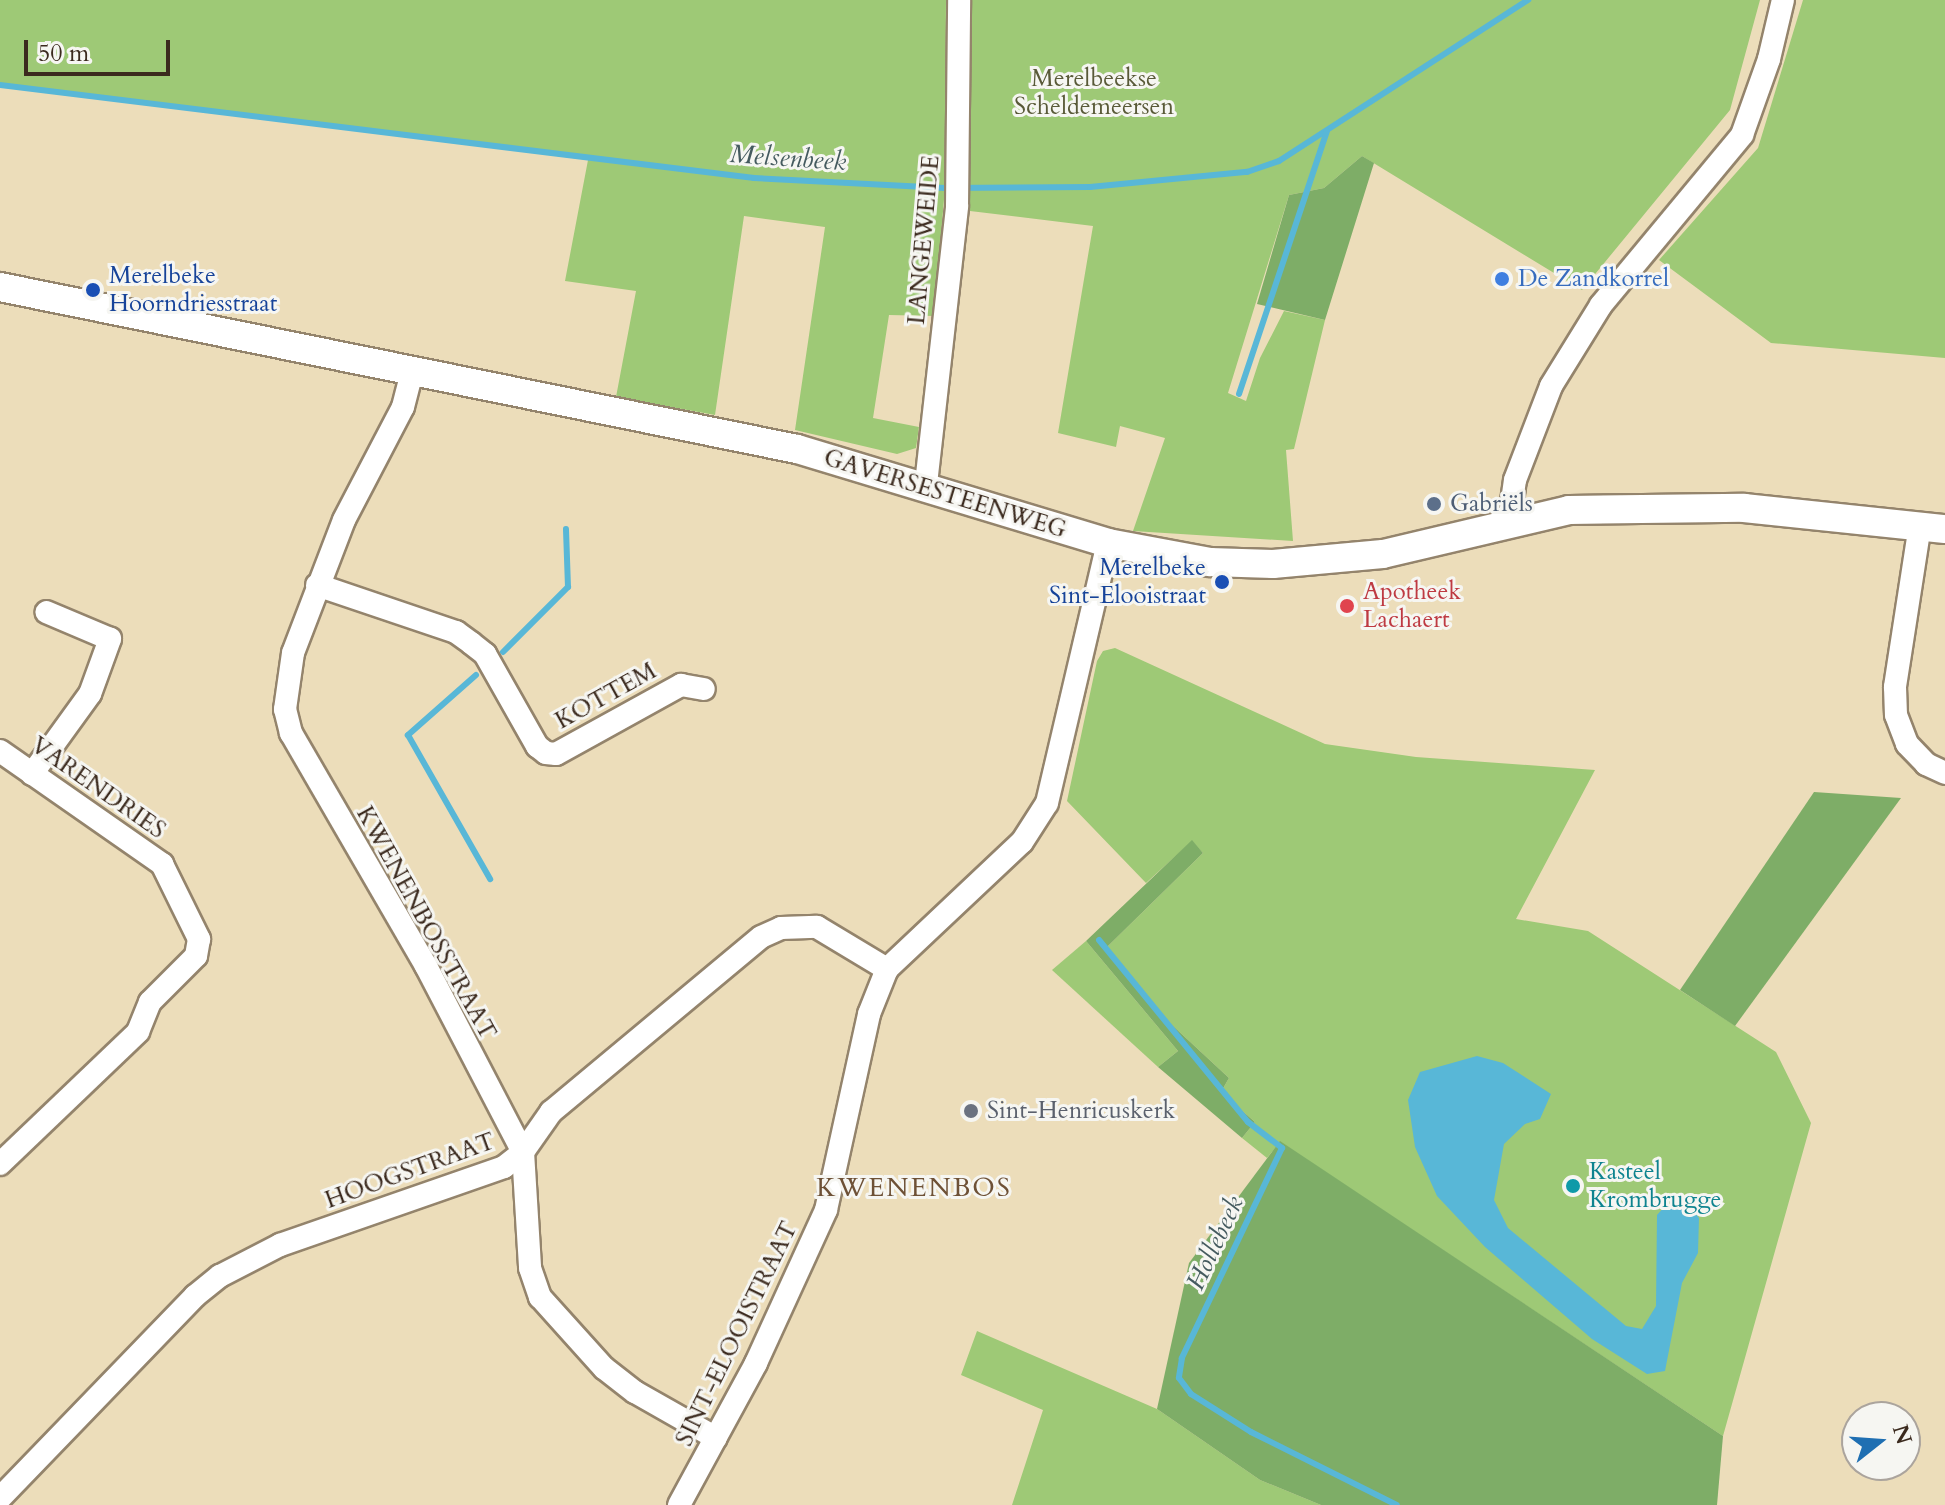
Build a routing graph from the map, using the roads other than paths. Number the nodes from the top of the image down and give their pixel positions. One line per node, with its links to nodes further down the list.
1 (959, 0): 5 (street, LANGEWEIDE)
2 (1783, 0): 6 (street)
3 (0, 287): 4 (street, GAVERSESTEENWEG)
4 (413, 368): 5 (street, GAVERSESTEENWEG); 9 (street, KWENENBOSSTRAAT)
5 (926, 484): 8 (street, GAVERSESTEENWEG)
6 (1509, 523): 7 (street, GAVERSESTEENWEG); 8 (street, GAVERSESTEENWEG)
7 (1932, 527): 13 (street)
8 (1108, 543): 15 (street, SINT-ELOOISTRAAT)
9 (317, 585): 11 (street, KOTTEM); 16 (street, KWENENBOSSTRAAT)
10 (46, 612): 14 (street)
11 (704, 689)
12 (0, 751): 14 (street, VARENDRIES)
13 (1945, 773)
14 (32, 774): 17 (street, VARENDRIES)
15 (887, 969): 16 (street, HOOGSTRAAT); 18 (street, SINT-ELOOISTRAAT)
16 (523, 1152): 18 (street, KWENENBOSSTRAAT); 19 (street, HOOGSTRAAT)
17 (0, 1164)
18 (716, 1438): 20 (street, SINT-ELOOISTRAAT)
19 (1, 1497)
20 (679, 1505)

